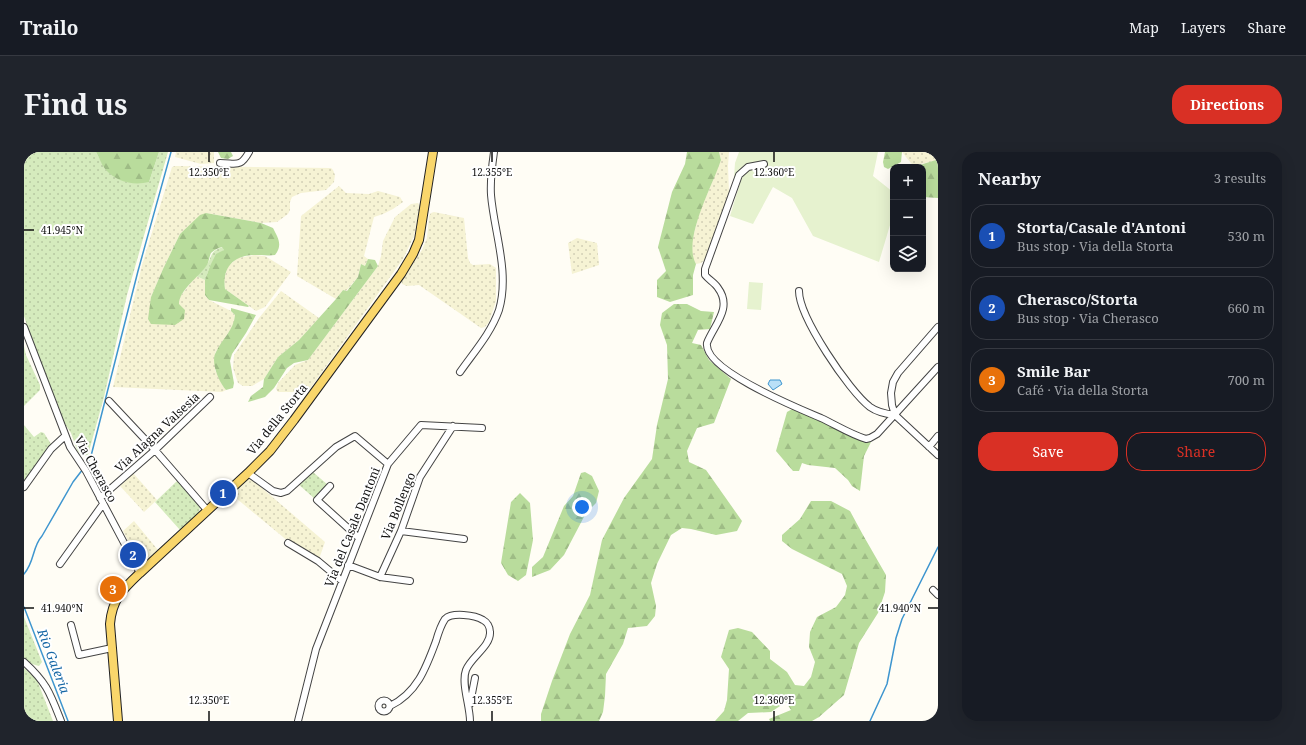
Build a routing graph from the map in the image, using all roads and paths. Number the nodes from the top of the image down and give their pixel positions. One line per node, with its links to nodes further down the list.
1 (249, 152): 4 (street)
2 (433, 152): 22 (main road, Via della Storta)
3 (494, 152): 10 (street)
4 (220, 164)
5 (764, 164): 13 (street)
6 (799, 291): 13 (street)
7 (24, 327): 16 (street, Via Cherasco)
8 (938, 327): 13 (street)
9 (938, 366): 13 (street)
10 (460, 372)
11 (210, 397): 19 (street, Via Alagna Valsesia)
12 (109, 401): 19 (street)
13 (896, 415): 18 (street)
14 (453, 426): 15 (street); 21 (street); 27 (street, Via Bollengo)
15 (482, 428)
16 (65, 436): 24 (street); 25 (street, Via Cherasco)
17 (938, 436): 18 (street)
18 (929, 447): 20 (street)
19 (155, 450): 25 (street, Via Alagna Valsesia); 26 (street)
20 (938, 455)
21 (388, 464): 22 (street, Via del Casale Dantoni); 28 (street, Via del Casale Dantoni)
22 (248, 473): 26 (main road, Via della Storta)
23 (330, 486): 28 (street)
24 (24, 487)
25 (102, 501): 31 (street, Via Alagna Valsesia); 33 (street, Via Cherasco)
26 (207, 510): 33 (main road, Via della Storta)
27 (401, 530): 29 (street); 34 (street, Via Bollengo)
28 (359, 538): 32 (street, Via del Casale Dantoni)
29 (464, 540)
30 (288, 543): 35 (street)
31 (60, 564)
32 (348, 565): 34 (street); 35 (street, Via del Casale Dantoni)
33 (140, 573): 38 (main road, Via della Storta)
34 (380, 577): 36 (street)
35 (342, 581): 45 (street, Via del Casale Dantoni)
36 (410, 581)
37 (71, 625): 38 (street)
38 (112, 648): 44 (main road, Via della Storta)
39 (24, 662): 43 (street)
40 (475, 678): 42 (street)
41 (390, 706): 42 (street)
42 (469, 707): 46 (street)
43 (61, 721)
44 (118, 721)
45 (298, 721)
46 (470, 721)

